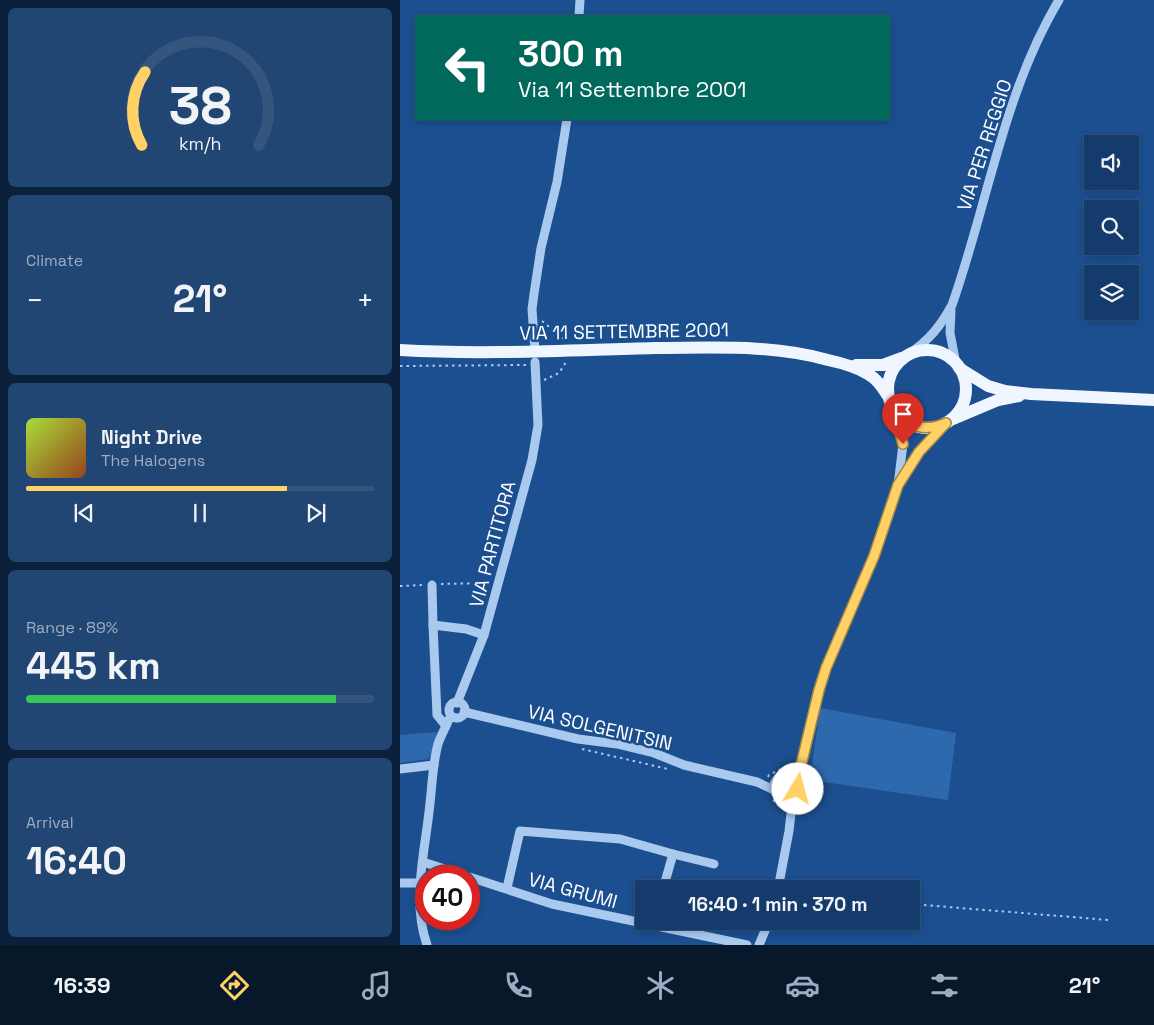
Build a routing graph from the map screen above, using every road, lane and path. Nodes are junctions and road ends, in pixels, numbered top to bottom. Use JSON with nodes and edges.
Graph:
{"nodes":[{"id":1,"x":580,"y":0,"type":"edge"},
{"id":2,"x":1059,"y":0,"type":"edge"},
{"id":3,"x":579,"y":15,"type":"edge"},
{"id":4,"x":567,"y":120,"type":"edge"},
{"id":5,"x":952,"y":305,"type":"junction"},
{"id":6,"x":532,"y":309,"type":"junction"},
{"id":7,"x":565,"y":340,"type":"dead end"},
{"id":8,"x":400,"y":350,"type":"edge"},
{"id":9,"x":907,"y":356,"type":"junction"},
{"id":10,"x":535,"y":359,"type":"junction"},
{"id":11,"x":566,"y":362,"type":"dead end"},
{"id":12,"x":847,"y":365,"type":"junction"},
{"id":13,"x":400,"y":366,"type":"edge"},
{"id":14,"x":958,"y":366,"type":"junction"},
{"id":15,"x":536,"y":390,"type":"junction"},
{"id":16,"x":1031,"y":394,"type":"junction"},
{"id":17,"x":888,"y":396,"type":"junction"},
{"id":18,"x":1154,"y":400,"type":"edge"},
{"id":19,"x":894,"y":411,"type":"junction"},
{"id":20,"x":949,"y":421,"type":"junction"},
{"id":21,"x":898,"y":485,"type":"junction"},
{"id":22,"x":498,"y":582,"type":"junction"},
{"id":23,"x":432,"y":585,"type":"junction"},
{"id":24,"x":400,"y":586,"type":"edge"},
{"id":25,"x":433,"y":625,"type":"junction"},
{"id":26,"x":484,"y":635,"type":"junction"},
{"id":27,"x":456,"y":703,"type":"junction"},
{"id":28,"x":464,"y":712,"type":"junction"},
{"id":29,"x":452,"y":717,"type":"junction"},
{"id":30,"x":446,"y":726,"type":"junction"},
{"id":31,"x":579,"y":748,"type":"dead end"},
{"id":32,"x":434,"y":765,"type":"junction"},
{"id":33,"x":400,"y":769,"type":"edge"},
{"id":34,"x":671,"y":769,"type":"dead end"},
{"id":35,"x":797,"y":769,"type":"junction"},
{"id":36,"x":783,"y":777,"type":"junction"},
{"id":37,"x":797,"y":783,"type":"junction"},
{"id":38,"x":767,"y":784,"type":"junction"},
{"id":39,"x":776,"y":791,"type":"junction"},
{"id":40,"x":793,"y":796,"type":"junction"},
{"id":41,"x":783,"y":798,"type":"junction"},
{"id":42,"x":790,"y":807,"type":"junction"},
{"id":43,"x":673,"y":854,"type":"junction"},
{"id":44,"x":423,"y":862,"type":"junction"},
{"id":45,"x":714,"y":864,"type":"dead end"},
{"id":46,"x":422,"y":865,"type":"edge"},
{"id":47,"x":666,"y":880,"type":"edge"},
{"id":48,"x":780,"y":880,"type":"edge"},
{"id":49,"x":400,"y":883,"type":"edge"},
{"id":50,"x":415,"y":883,"type":"edge"},
{"id":51,"x":507,"y":888,"type":"junction"},
{"id":52,"x":920,"y":905,"type":"edge"},
{"id":53,"x":635,"y":920,"type":"edge"},
{"id":54,"x":1109,"y":920,"type":"dead end"},
{"id":55,"x":422,"y":930,"type":"edge"},
{"id":56,"x":681,"y":930,"type":"edge"},
{"id":57,"x":765,"y":930,"type":"edge"},
{"id":58,"x":427,"y":945,"type":"edge"},
{"id":59,"x":747,"y":945,"type":"edge"},
{"id":60,"x":759,"y":945,"type":"edge"}],
"edges":[{"from":1,"to":3,"type":"street"},
{"from":2,"to":5,"type":"street","name":"VIA PER REGGIO"},
{"from":4,"to":6,"type":"street","name":"VIA PARTITORA"},
{"from":5,"to":9,"type":"street","name":"VIA PER REGGIO"},
{"from":5,"to":14,"type":"street","name":"VIA PER REGGIO"},
{"from":6,"to":7,"type":"path"},
{"from":6,"to":10,"type":"street","name":"VIA PARTITORA"},
{"from":8,"to":10,"type":"main road","name":"VIA 11 SETTEMBRE 2001"},
{"from":9,"to":12,"type":"main road","name":"VIA 11 SETTEMBRE 2001"},
{"from":9,"to":14,"type":"main road","name":"VIA 11 SETTEMBRE 2001"},
{"from":9,"to":17,"type":"main road"},
{"from":10,"to":12,"type":"main road","name":"VIA 11 SETTEMBRE 2001"},
{"from":10,"to":13,"type":"path"},
{"from":10,"to":15,"type":"street","name":"VIA PARTITORA"},
{"from":11,"to":15,"type":"path"},
{"from":12,"to":17,"type":"main road","name":"VIA 11 SETTEMBRE 2001"},
{"from":14,"to":16,"type":"main road","name":"VIA 11 SETTEMBRE 2001"},
{"from":14,"to":20,"type":"main road"},
{"from":15,"to":22,"type":"street","name":"VIA PARTITORA"},
{"from":16,"to":18,"type":"main road","name":"VIA 11 SETTEMBRE 2001"},
{"from":16,"to":20,"type":"main road","name":"VIA 11 SETTEMBRE 2001"},
{"from":17,"to":19,"type":"main road","name":"VIA 11 SETTEMBRE 2001"},
{"from":19,"to":20,"type":"main road","name":"VIA 11 SETTEMBRE 2001"},
{"from":19,"to":21,"type":"street"},
{"from":20,"to":21,"type":"street"},
{"from":21,"to":35,"type":"street"},
{"from":22,"to":23,"type":"path"},
{"from":22,"to":26,"type":"street","name":"VIA PARTITORA"},
{"from":23,"to":24,"type":"path"},
{"from":23,"to":25,"type":"street"},
{"from":25,"to":26,"type":"street"},
{"from":25,"to":30,"type":"street"},
{"from":26,"to":27,"type":"street","name":"VIA PARTITORA"},
{"from":27,"to":28,"type":"street"},
{"from":27,"to":29,"type":"street","name":"VIA PARTITORA"},
{"from":28,"to":29,"type":"street"},
{"from":28,"to":38,"type":"street","name":"VIA SOLGENITSIN"},
{"from":29,"to":30,"type":"street","name":"VIA PARTITORA"},
{"from":30,"to":32,"type":"street","name":"VIA PARTITORA"},
{"from":31,"to":34,"type":"path"},
{"from":32,"to":33,"type":"street"},
{"from":32,"to":44,"type":"street","name":"VIA PARTITORA"},
{"from":35,"to":36,"type":"street"},
{"from":35,"to":37,"type":"street"},
{"from":35,"to":38,"type":"path"},
{"from":35,"to":42,"type":"path"},
{"from":36,"to":37,"type":"street"},
{"from":36,"to":38,"type":"street","name":"VIA SOLGENITSIN"},
{"from":36,"to":39,"type":"street"},
{"from":37,"to":40,"type":"street"},
{"from":38,"to":39,"type":"street"},
{"from":38,"to":42,"type":"path"},
{"from":39,"to":41,"type":"street"},
{"from":40,"to":41,"type":"street"},
{"from":40,"to":42,"type":"street"},
{"from":41,"to":42,"type":"street"},
{"from":42,"to":48,"type":"street"},
{"from":43,"to":45,"type":"street"},
{"from":43,"to":47,"type":"street"},
{"from":43,"to":51,"type":"street"},
{"from":44,"to":46,"type":"street","name":"VIA PARTITORA"},
{"from":44,"to":51,"type":"street","name":"VIA GRUMI"},
{"from":49,"to":50,"type":"street"},
{"from":51,"to":53,"type":"street","name":"VIA GRUMI"},
{"from":52,"to":54,"type":"path"},
{"from":55,"to":58,"type":"street","name":"VIA PARTITORA"},
{"from":56,"to":59,"type":"street","name":"VIA GRUMI"},
{"from":57,"to":60,"type":"street"}]}
